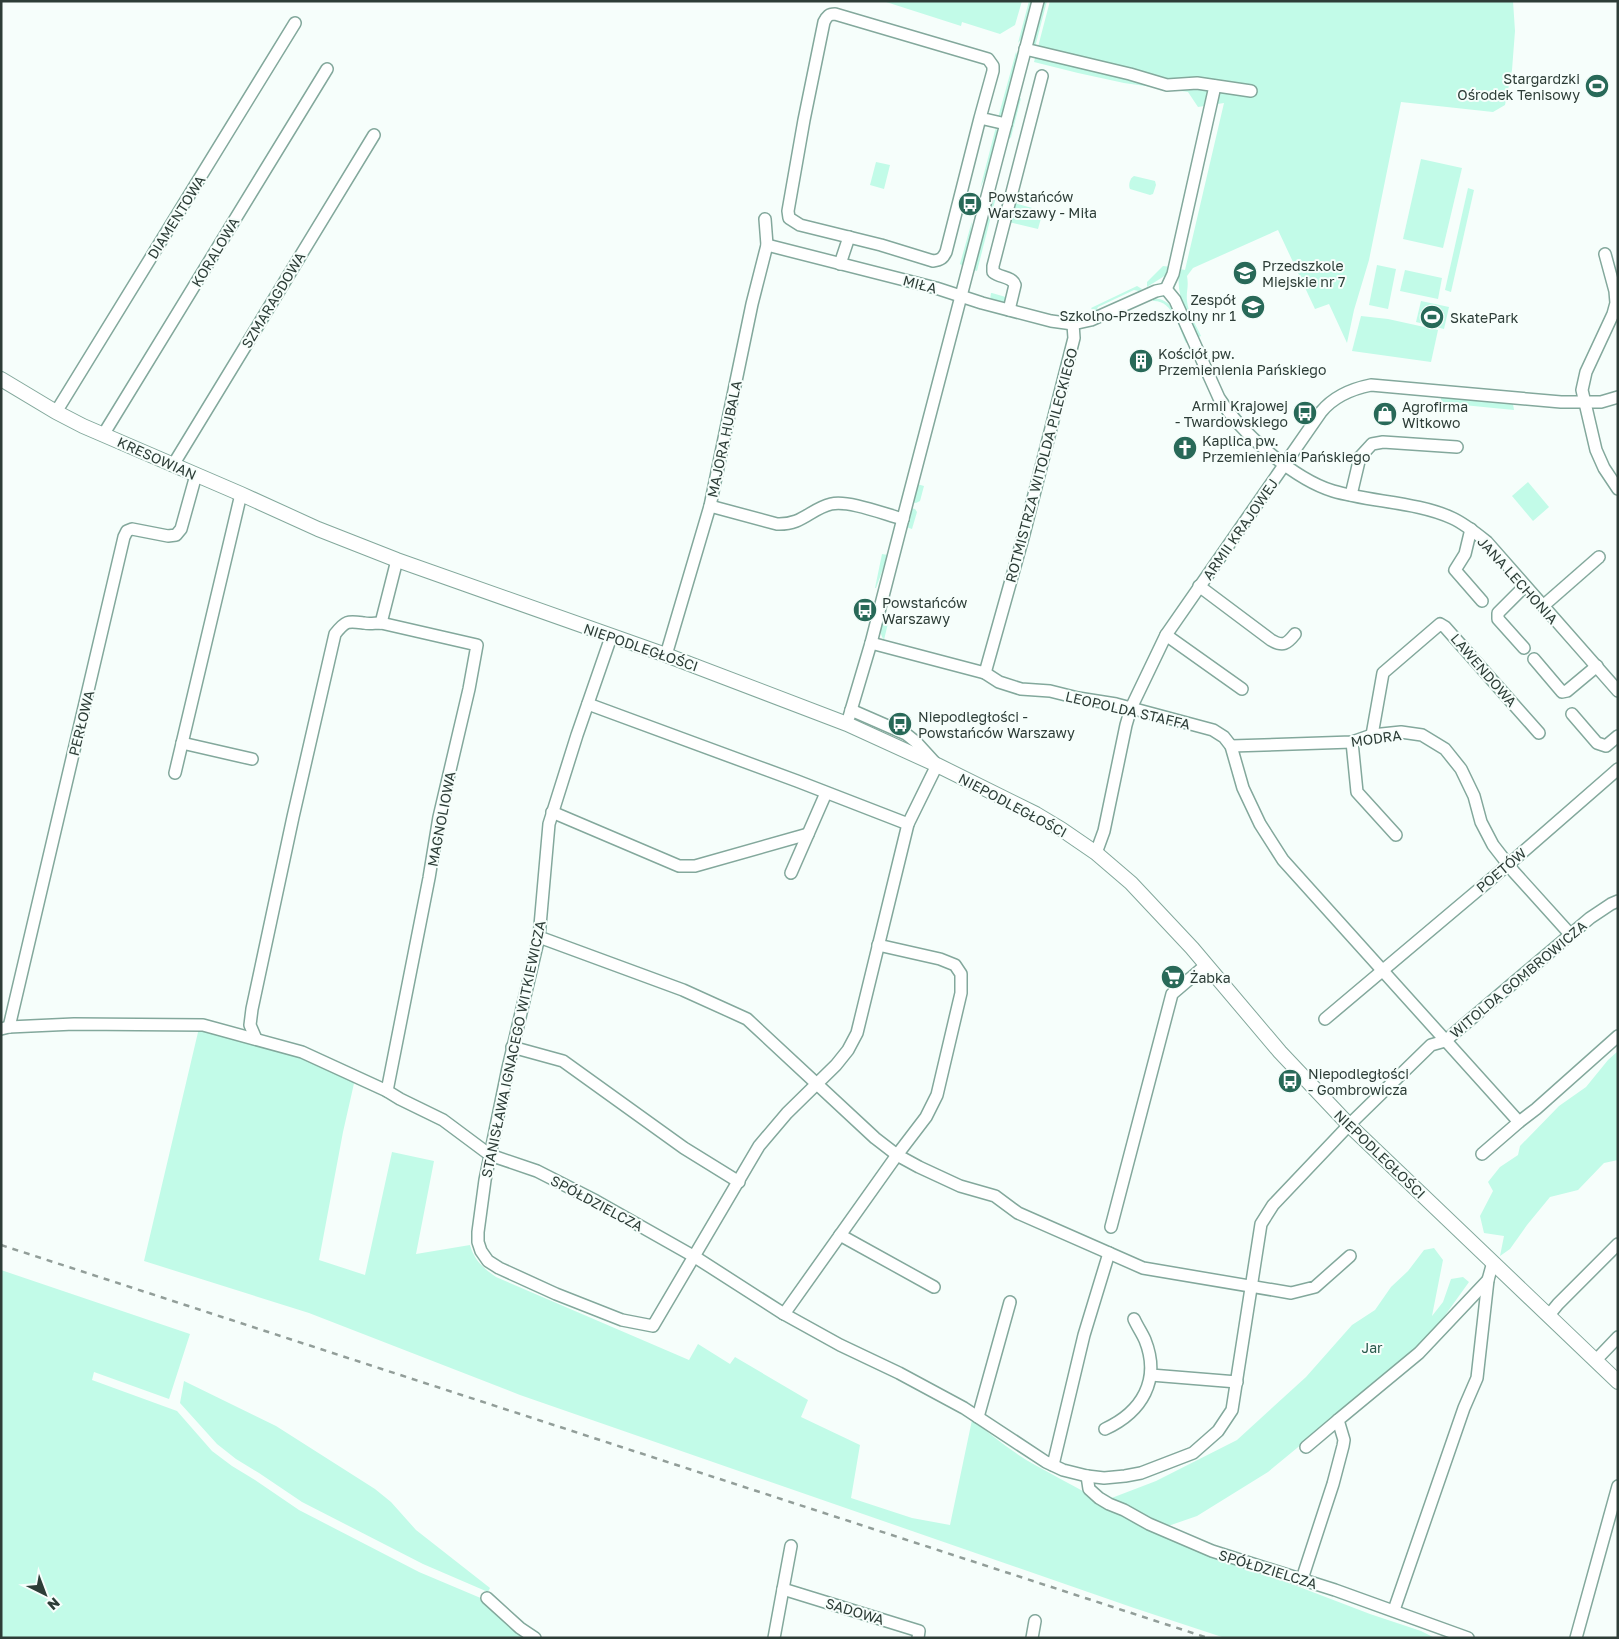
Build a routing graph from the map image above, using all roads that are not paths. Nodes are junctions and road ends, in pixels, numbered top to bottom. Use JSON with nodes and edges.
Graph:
{"nodes":[{"id":1,"x":1038,"y":1,"type":"edge"},
{"id":2,"x":296,"y":23,"type":"dead end"},
{"id":3,"x":1025,"y":49,"type":"junction"},
{"id":4,"x":327,"y":69,"type":"dead end"},
{"id":5,"x":1042,"y":76,"type":"dead end"},
{"id":6,"x":1215,"y":86,"type":"junction"},
{"id":7,"x":1014,"y":91,"type":"junction"},
{"id":8,"x":1251,"y":91,"type":"dead end"},
{"id":9,"x":1036,"y":97,"type":"junction"},
{"id":10,"x":980,"y":118,"type":"junction"},
{"id":11,"x":1006,"y":124,"type":"junction"},
{"id":12,"x":374,"y":135,"type":"dead end"},
{"id":13,"x":765,"y":219,"type":"dead end"},
{"id":14,"x":848,"y":237,"type":"junction"},
{"id":15,"x":767,"y":246,"type":"junction"},
{"id":16,"x":1604,"y":254,"type":"dead end"},
{"id":17,"x":840,"y":264,"type":"junction"},
{"id":18,"x":1166,"y":289,"type":"junction"},
{"id":19,"x":961,"y":296,"type":"junction"},
{"id":20,"x":1008,"y":310,"type":"junction"},
{"id":21,"x":1073,"y":324,"type":"junction"},
{"id":22,"x":1,"y":379,"type":"edge"},
{"id":23,"x":1618,"y":397,"type":"edge"},
{"id":24,"x":1584,"y":402,"type":"junction"},
{"id":25,"x":56,"y":412,"type":"junction"},
{"id":26,"x":103,"y":435,"type":"junction"},
{"id":27,"x":1456,"y":447,"type":"dead end"},
{"id":28,"x":1285,"y":464,"type":"junction"},
{"id":29,"x":173,"y":465,"type":"junction"},
{"id":30,"x":196,"y":476,"type":"junction"},
{"id":31,"x":1618,"y":489,"type":"edge"},
{"id":32,"x":241,"y":494,"type":"junction"},
{"id":33,"x":1351,"y":495,"type":"junction"},
{"id":34,"x":710,"y":506,"type":"junction"},
{"id":35,"x":902,"y":519,"type":"junction"},
{"id":36,"x":318,"y":529,"type":"joint"},
{"id":37,"x":1471,"y":529,"type":"junction"},
{"id":38,"x":1599,"y":558,"type":"dead end"},
{"id":39,"x":397,"y":560,"type":"junction"},
{"id":40,"x":1199,"y":586,"type":"junction"},
{"id":41,"x":1525,"y":586,"type":"junction"},
{"id":42,"x":1482,"y":601,"type":"dead end"},
{"id":43,"x":1543,"y":606,"type":"junction"},
{"id":44,"x":381,"y":623,"type":"junction"},
{"id":45,"x":1295,"y":634,"type":"dead end"},
{"id":46,"x":1166,"y":635,"type":"junction"},
{"id":47,"x":612,"y":637,"type":"junction"},
{"id":48,"x":872,"y":643,"type":"junction"},
{"id":49,"x":1524,"y":648,"type":"dead end"},
{"id":50,"x":666,"y":655,"type":"junction"},
{"id":51,"x":1534,"y":659,"type":"dead end"},
{"id":52,"x":1597,"y":666,"type":"junction"},
{"id":53,"x":984,"y":673,"type":"junction"},
{"id":54,"x":1242,"y":688,"type":"dead end"},
{"id":55,"x":1618,"y":691,"type":"edge"},
{"id":56,"x":588,"y":704,"type":"junction"},
{"id":57,"x":1131,"y":708,"type":"junction"},
{"id":58,"x":1572,"y":714,"type":"dead end"},
{"id":59,"x":849,"y":717,"type":"junction"},
{"id":60,"x":1539,"y":733,"type":"dead end"},
{"id":61,"x":1372,"y":735,"type":"junction"},
{"id":62,"x":1618,"y":736,"type":"edge"},
{"id":63,"x":1352,"y":742,"type":"junction"},
{"id":64,"x":182,"y":743,"type":"junction"},
{"id":65,"x":1231,"y":746,"type":"junction"},
{"id":66,"x":252,"y":759,"type":"dead end"},
{"id":67,"x":937,"y":764,"type":"junction"},
{"id":68,"x":1618,"y":769,"type":"edge"},
{"id":69,"x":175,"y":773,"type":"dead end"},
{"id":70,"x":826,"y":793,"type":"junction"},
{"id":71,"x":552,"y":812,"type":"junction"},
{"id":72,"x":908,"y":824,"type":"junction"},
{"id":73,"x":808,"y":834,"type":"junction"},
{"id":74,"x":1396,"y":835,"type":"dead end"},
{"id":75,"x":1096,"y":853,"type":"junction"},
{"id":76,"x":1509,"y":864,"type":"junction"},
{"id":77,"x":791,"y":873,"type":"dead end"},
{"id":78,"x":1618,"y":902,"type":"edge"},
{"id":79,"x":1570,"y":934,"type":"junction"},
{"id":80,"x":539,"y":937,"type":"junction"},
{"id":81,"x":878,"y":945,"type":"junction"},
{"id":82,"x":1206,"y":965,"type":"junction"},
{"id":83,"x":1382,"y":970,"type":"junction"},
{"id":84,"x":1325,"y":1019,"type":"dead end"},
{"id":85,"x":5,"y":1028,"type":"edge"},
{"id":86,"x":1618,"y":1036,"type":"edge"},
{"id":87,"x":256,"y":1039,"type":"junction"},
{"id":88,"x":1445,"y":1041,"type":"junction"},
{"id":89,"x":512,"y":1047,"type":"junction"},
{"id":90,"x":817,"y":1084,"type":"junction"},
{"id":91,"x":387,"y":1091,"type":"junction"},
{"id":92,"x":1519,"y":1122,"type":"junction"},
{"id":93,"x":1349,"y":1125,"type":"junction"},
{"id":94,"x":897,"y":1154,"type":"junction"},
{"id":95,"x":1482,"y":1154,"type":"dead end"},
{"id":96,"x":490,"y":1155,"type":"junction"},
{"id":97,"x":739,"y":1182,"type":"junction"},
{"id":98,"x":1111,"y":1227,"type":"dead end"},
{"id":99,"x":840,"y":1235,"type":"junction"},
{"id":100,"x":1618,"y":1244,"type":"edge"},
{"id":101,"x":1109,"y":1253,"type":"junction"},
{"id":102,"x":1350,"y":1256,"type":"dead end"},
{"id":103,"x":695,"y":1257,"type":"junction"},
{"id":104,"x":1493,"y":1262,"type":"junction"},
{"id":105,"x":1488,"y":1280,"type":"junction"},
{"id":106,"x":1251,"y":1285,"type":"junction"},
{"id":107,"x":934,"y":1287,"type":"dead end"},
{"id":108,"x":1010,"y":1302,"type":"dead end"},
{"id":109,"x":784,"y":1314,"type":"junction"},
{"id":110,"x":1549,"y":1314,"type":"junction"},
{"id":111,"x":1134,"y":1319,"type":"dead end"},
{"id":112,"x":1618,"y":1337,"type":"edge"},
{"id":113,"x":1596,"y":1360,"type":"junction"},
{"id":114,"x":1151,"y":1375,"type":"junction"},
{"id":115,"x":1237,"y":1382,"type":"junction"},
{"id":116,"x":1618,"y":1382,"type":"edge"},
{"id":117,"x":978,"y":1417,"type":"junction"},
{"id":118,"x":1338,"y":1420,"type":"junction"},
{"id":119,"x":1105,"y":1429,"type":"dead end"},
{"id":120,"x":1306,"y":1447,"type":"dead end"},
{"id":121,"x":1053,"y":1465,"type":"junction"},
{"id":122,"x":1087,"y":1476,"type":"junction"},
{"id":123,"x":1618,"y":1486,"type":"edge"},
{"id":124,"x":791,"y":1546,"type":"dead end"},
{"id":125,"x":1302,"y":1579,"type":"junction"},
{"id":126,"x":783,"y":1589,"type":"junction"},
{"id":127,"x":487,"y":1598,"type":"dead end"},
{"id":128,"x":1394,"y":1610,"type":"junction"},
{"id":129,"x":1035,"y":1621,"type":"dead end"},
{"id":130,"x":535,"y":1638,"type":"edge"},
{"id":131,"x":774,"y":1638,"type":"edge"},
{"id":132,"x":918,"y":1638,"type":"edge"},
{"id":133,"x":1032,"y":1638,"type":"edge"},
{"id":134,"x":1468,"y":1638,"type":"edge"},
{"id":135,"x":1576,"y":1638,"type":"edge"}],
"edges":[{"from":1,"to":3,"type":"street"},
{"from":2,"to":25,"type":"street","name":"DIAMENTOWA"},
{"from":3,"to":6,"type":"street"},
{"from":3,"to":7,"type":"street"},
{"from":4,"to":26,"type":"street","name":"KORALOWA"},
{"from":5,"to":9,"type":"street"},
{"from":6,"to":8,"type":"street"},
{"from":6,"to":18,"type":"street"},
{"from":7,"to":9,"type":"street"},
{"from":7,"to":11,"type":"street"},
{"from":9,"to":20,"type":"street"},
{"from":10,"to":11,"type":"street"},
{"from":10,"to":14,"type":"street"},
{"from":10,"to":14,"type":"street"},
{"from":11,"to":19,"type":"street"},
{"from":12,"to":29,"type":"street","name":"SZMARAGDOWA"},
{"from":13,"to":15,"type":"street","name":"MAJORA HUBALA"},
{"from":14,"to":17,"type":"street"},
{"from":15,"to":17,"type":"street","name":"MIŁA"},
{"from":15,"to":34,"type":"street","name":"MAJORA HUBALA"},
{"from":16,"to":24,"type":"street"},
{"from":17,"to":19,"type":"street","name":"MIŁA"},
{"from":18,"to":21,"type":"street"},
{"from":18,"to":28,"type":"street","name":"JANA LECHONIA"},
{"from":19,"to":20,"type":"street","name":"MIŁA"},
{"from":19,"to":35,"type":"street"},
{"from":20,"to":21,"type":"street","name":"MIŁA"},
{"from":21,"to":53,"type":"street","name":"ROTMISTRZA WITOLDA PILECKIEGO"},
{"from":22,"to":25,"type":"street","name":"KRESOWIAN"},
{"from":23,"to":24,"type":"street","name":"ARMII KRAJOWEJ"},
{"from":24,"to":28,"type":"street","name":"ARMII KRAJOWEJ"},
{"from":24,"to":31,"type":"street"},
{"from":25,"to":26,"type":"street","name":"KRESOWIAN"},
{"from":26,"to":29,"type":"street","name":"KRESOWIAN"},
{"from":27,"to":33,"type":"street"},
{"from":28,"to":33,"type":"street","name":"JANA LECHONIA"},
{"from":28,"to":40,"type":"street","name":"ARMII KRAJOWEJ"},
{"from":29,"to":30,"type":"street","name":"KRESOWIAN"},
{"from":30,"to":32,"type":"street","name":"KRESOWIAN"},
{"from":30,"to":85,"type":"street","name":"PERŁOWA"},
{"from":32,"to":36,"type":"street","name":"KRESOWIAN"},
{"from":32,"to":64,"type":"street"},
{"from":33,"to":37,"type":"street","name":"JANA LECHONIA"},
{"from":34,"to":35,"type":"street"},
{"from":34,"to":50,"type":"street","name":"MAJORA HUBALA"},
{"from":35,"to":48,"type":"street"},
{"from":36,"to":39,"type":"street","name":"NIEPODLEGŁOŚCI"},
{"from":37,"to":41,"type":"street","name":"JANA LECHONIA"},
{"from":37,"to":42,"type":"street"},
{"from":38,"to":43,"type":"street"},
{"from":39,"to":44,"type":"street"},
{"from":39,"to":47,"type":"street","name":"NIEPODLEGŁOŚCI"},
{"from":40,"to":45,"type":"street"},
{"from":40,"to":46,"type":"street","name":"ARMII KRAJOWEJ"},
{"from":41,"to":43,"type":"street","name":"JANA LECHONIA"},
{"from":41,"to":49,"type":"street"},
{"from":43,"to":52,"type":"street","name":"JANA LECHONIA"},
{"from":44,"to":87,"type":"street","name":"MAGNOLIOWA"},
{"from":44,"to":91,"type":"street","name":"MAGNOLIOWA"},
{"from":46,"to":54,"type":"street"},
{"from":46,"to":57,"type":"street","name":"ARMII KRAJOWEJ"},
{"from":47,"to":50,"type":"street","name":"NIEPODLEGŁOŚCI"},
{"from":47,"to":56,"type":"street","name":"STANISŁAWA IGNACEGO WITKIEWICZA"},
{"from":48,"to":53,"type":"street","name":"LEOPOLDA STAFFA"},
{"from":48,"to":59,"type":"street"},
{"from":50,"to":59,"type":"street","name":"NIEPODLEGŁOŚCI"},
{"from":51,"to":52,"type":"street"},
{"from":52,"to":55,"type":"street","name":"JANA LECHONIA"},
{"from":53,"to":57,"type":"street","name":"LEOPOLDA STAFFA"},
{"from":56,"to":70,"type":"street"},
{"from":56,"to":71,"type":"street","name":"STANISŁAWA IGNACEGO WITKIEWICZA"},
{"from":57,"to":65,"type":"street","name":"LEOPOLDA STAFFA"},
{"from":57,"to":75,"type":"street","name":"ARMII KRAJOWEJ"},
{"from":58,"to":62,"type":"street"},
{"from":59,"to":67,"type":"street","name":"NIEPODLEGŁOŚCI"},
{"from":60,"to":61,"type":"street","name":"LAWENDOWA"},
{"from":61,"to":63,"type":"street","name":"MODRA"},
{"from":61,"to":76,"type":"street","name":"MODRA"},
{"from":63,"to":65,"type":"street","name":"MODRA"},
{"from":63,"to":74,"type":"street"},
{"from":64,"to":66,"type":"street"},
{"from":64,"to":69,"type":"street"},
{"from":65,"to":83,"type":"street"},
{"from":67,"to":72,"type":"street"},
{"from":67,"to":75,"type":"street","name":"NIEPODLEGŁOŚCI"},
{"from":68,"to":76,"type":"street","name":"POETÓW"},
{"from":70,"to":72,"type":"street"},
{"from":70,"to":73,"type":"street"},
{"from":71,"to":73,"type":"street"},
{"from":71,"to":80,"type":"street","name":"STANISŁAWA IGNACEGO WITKIEWICZA"},
{"from":72,"to":81,"type":"street"},
{"from":73,"to":77,"type":"street"},
{"from":75,"to":82,"type":"street","name":"NIEPODLEGŁOŚCI"},
{"from":76,"to":79,"type":"street","name":"MODRA"},
{"from":76,"to":83,"type":"street","name":"POETÓW"},
{"from":78,"to":79,"type":"street","name":"WITOLDA GOMBROWICZA"},
{"from":79,"to":88,"type":"street","name":"WITOLDA GOMBROWICZA"},
{"from":80,"to":89,"type":"street","name":"STANISŁAWA IGNACEGO WITKIEWICZA"},
{"from":80,"to":90,"type":"street"},
{"from":81,"to":90,"type":"street"},
{"from":81,"to":94,"type":"street"},
{"from":82,"to":93,"type":"street","name":"NIEPODLEGŁOŚCI"},
{"from":82,"to":98,"type":"street"},
{"from":83,"to":84,"type":"street"},
{"from":83,"to":88,"type":"street"},
{"from":85,"to":87,"type":"street","name":"SPÓŁDZIELCZA"},
{"from":86,"to":92,"type":"street"},
{"from":87,"to":91,"type":"street","name":"SPÓŁDZIELCZA"},
{"from":88,"to":92,"type":"street"},
{"from":88,"to":93,"type":"street","name":"WITOLDA GOMBROWICZA"},
{"from":89,"to":96,"type":"street","name":"STANISŁAWA IGNACEGO WITKIEWICZA"},
{"from":89,"to":97,"type":"street"},
{"from":90,"to":94,"type":"street"},
{"from":90,"to":97,"type":"street"},
{"from":91,"to":96,"type":"street","name":"SPÓŁDZIELCZA"},
{"from":92,"to":95,"type":"street"},
{"from":93,"to":104,"type":"street","name":"NIEPODLEGŁOŚCI"},
{"from":93,"to":106,"type":"street","name":"WITOLDA GOMBROWICZA"},
{"from":94,"to":99,"type":"street"},
{"from":94,"to":101,"type":"street"},
{"from":96,"to":103,"type":"street","name":"SPÓŁDZIELCZA"},
{"from":96,"to":103,"type":"street","name":"STANISŁAWA IGNACEGO WITKIEWICZA"},
{"from":97,"to":103,"type":"street"},
{"from":99,"to":107,"type":"street"},
{"from":99,"to":109,"type":"street"},
{"from":100,"to":110,"type":"street"},
{"from":101,"to":106,"type":"street"},
{"from":101,"to":121,"type":"street"},
{"from":102,"to":106,"type":"street"},
{"from":103,"to":109,"type":"street","name":"SPÓŁDZIELCZA"},
{"from":104,"to":105,"type":"street"},
{"from":104,"to":110,"type":"street","name":"NIEPODLEGŁOŚCI"},
{"from":105,"to":118,"type":"street"},
{"from":105,"to":128,"type":"street"},
{"from":106,"to":115,"type":"street","name":"WITOLDA GOMBROWICZA"},
{"from":108,"to":117,"type":"street"},
{"from":109,"to":117,"type":"street","name":"SPÓŁDZIELCZA"},
{"from":110,"to":113,"type":"street","name":"NIEPODLEGŁOŚCI"},
{"from":111,"to":114,"type":"street"},
{"from":112,"to":113,"type":"street"},
{"from":113,"to":116,"type":"street","name":"NIEPODLEGŁOŚCI"},
{"from":114,"to":115,"type":"street"},
{"from":114,"to":119,"type":"street"},
{"from":115,"to":122,"type":"street","name":"WITOLDA GOMBROWICZA"},
{"from":117,"to":121,"type":"street","name":"SPÓŁDZIELCZA"},
{"from":118,"to":120,"type":"street"},
{"from":118,"to":125,"type":"street"},
{"from":121,"to":122,"type":"street","name":"WITOLDA GOMBROWICZA"},
{"from":122,"to":125,"type":"street","name":"SPÓŁDZIELCZA"},
{"from":123,"to":135,"type":"street"},
{"from":124,"to":126,"type":"street"},
{"from":125,"to":128,"type":"street","name":"SPÓŁDZIELCZA"},
{"from":126,"to":131,"type":"street"},
{"from":126,"to":132,"type":"street","name":"SADOWA"},
{"from":127,"to":130,"type":"street"},
{"from":128,"to":134,"type":"street","name":"SPÓŁDZIELCZA"},
{"from":129,"to":133,"type":"street"}]}
